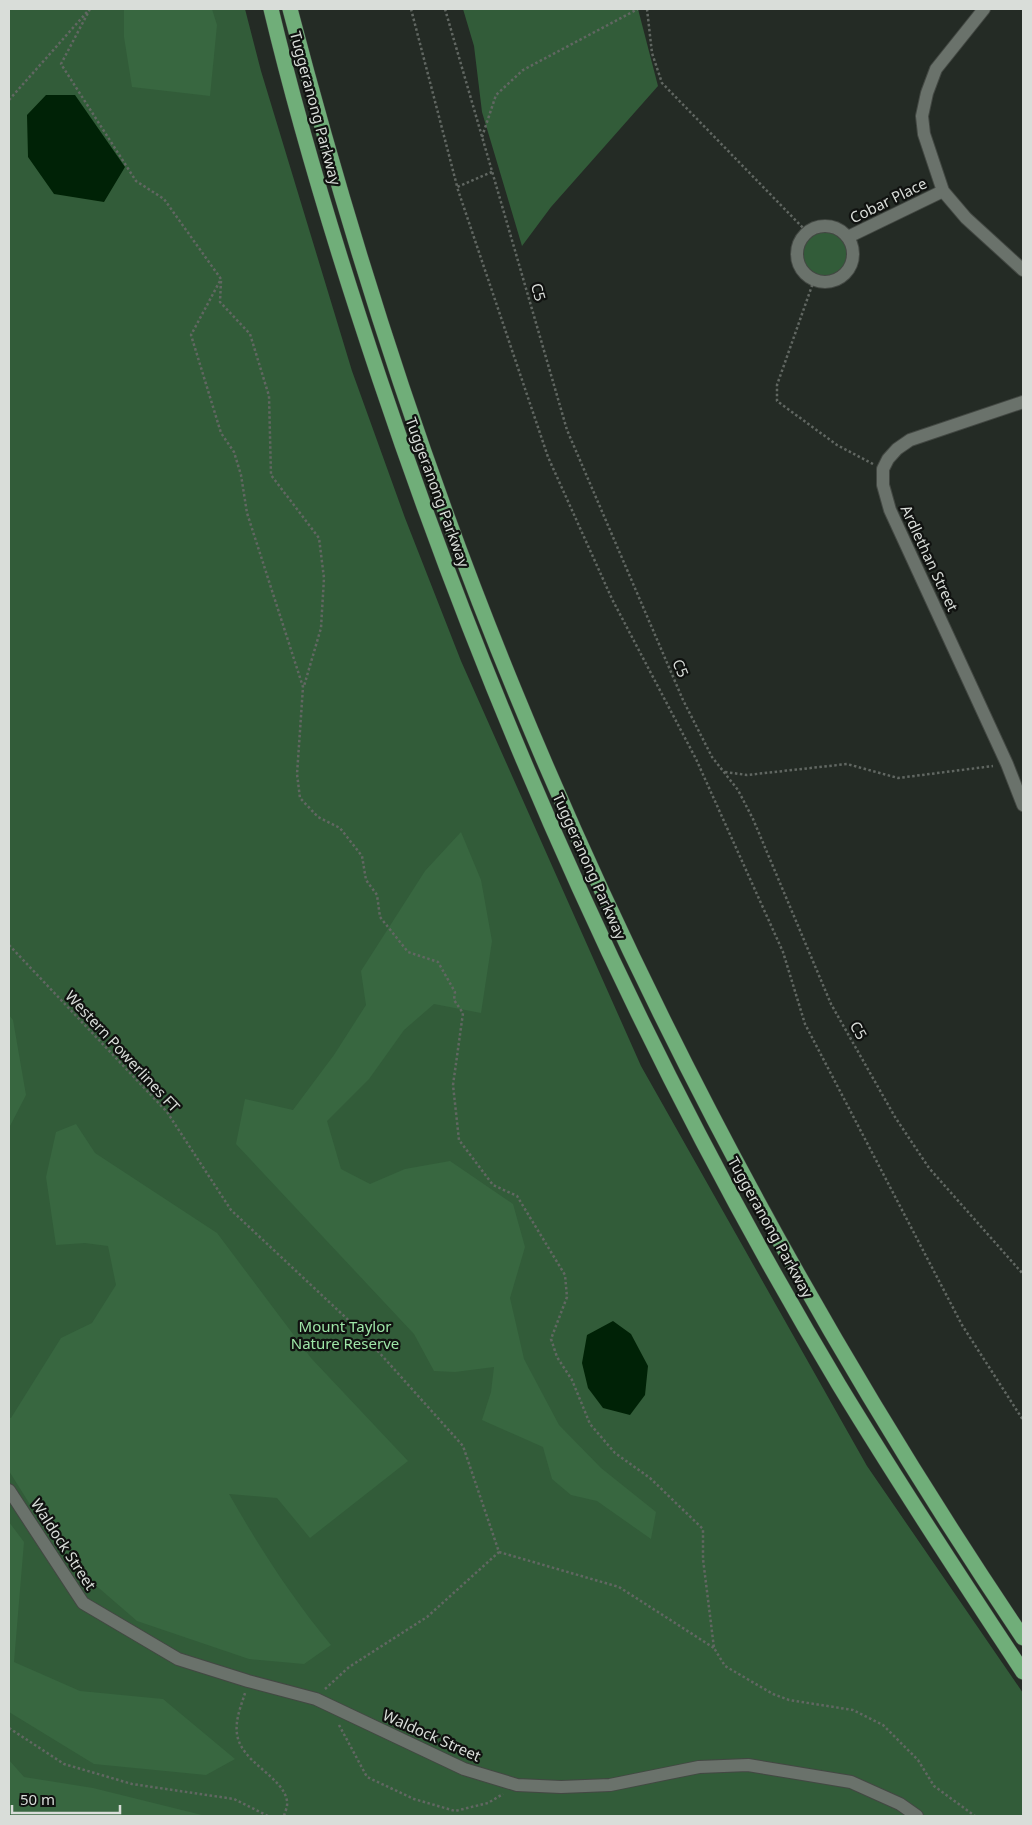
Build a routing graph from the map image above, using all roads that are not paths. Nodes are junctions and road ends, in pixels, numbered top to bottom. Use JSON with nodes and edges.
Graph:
{"nodes":[{"id":1,"x":271,"y":9,"type":"edge"},
{"id":2,"x":290,"y":9,"type":"edge"},
{"id":3,"x":984,"y":9,"type":"edge"},
{"id":4,"x":943,"y":191,"type":"junction"},
{"id":5,"x":848,"y":237,"type":"junction"},
{"id":6,"x":1023,"y":270,"type":"edge"},
{"id":7,"x":1023,"y":402,"type":"edge"},
{"id":8,"x":1023,"y":805,"type":"edge"},
{"id":9,"x":9,"y":1490,"type":"edge"},
{"id":10,"x":1023,"y":1638,"type":"edge"},
{"id":11,"x":1023,"y":1672,"type":"edge"},
{"id":12,"x":917,"y":1816,"type":"edge"}],
"edges":[{"from":1,"to":11,"type":"highway","name":"Tuggeranong Parkway"},
{"from":2,"to":10,"type":"highway","name":"Tuggeranong Parkway"},
{"from":3,"to":4,"type":"street"},
{"from":4,"to":5,"type":"street","name":"Cobar Place"},
{"from":4,"to":6,"type":"street"},
{"from":5,"to":5,"type":"street","name":"Cobar Place"},
{"from":7,"to":8,"type":"street","name":"Ardlethan Street"},
{"from":9,"to":12,"type":"street","name":"Waldock Street"}]}
